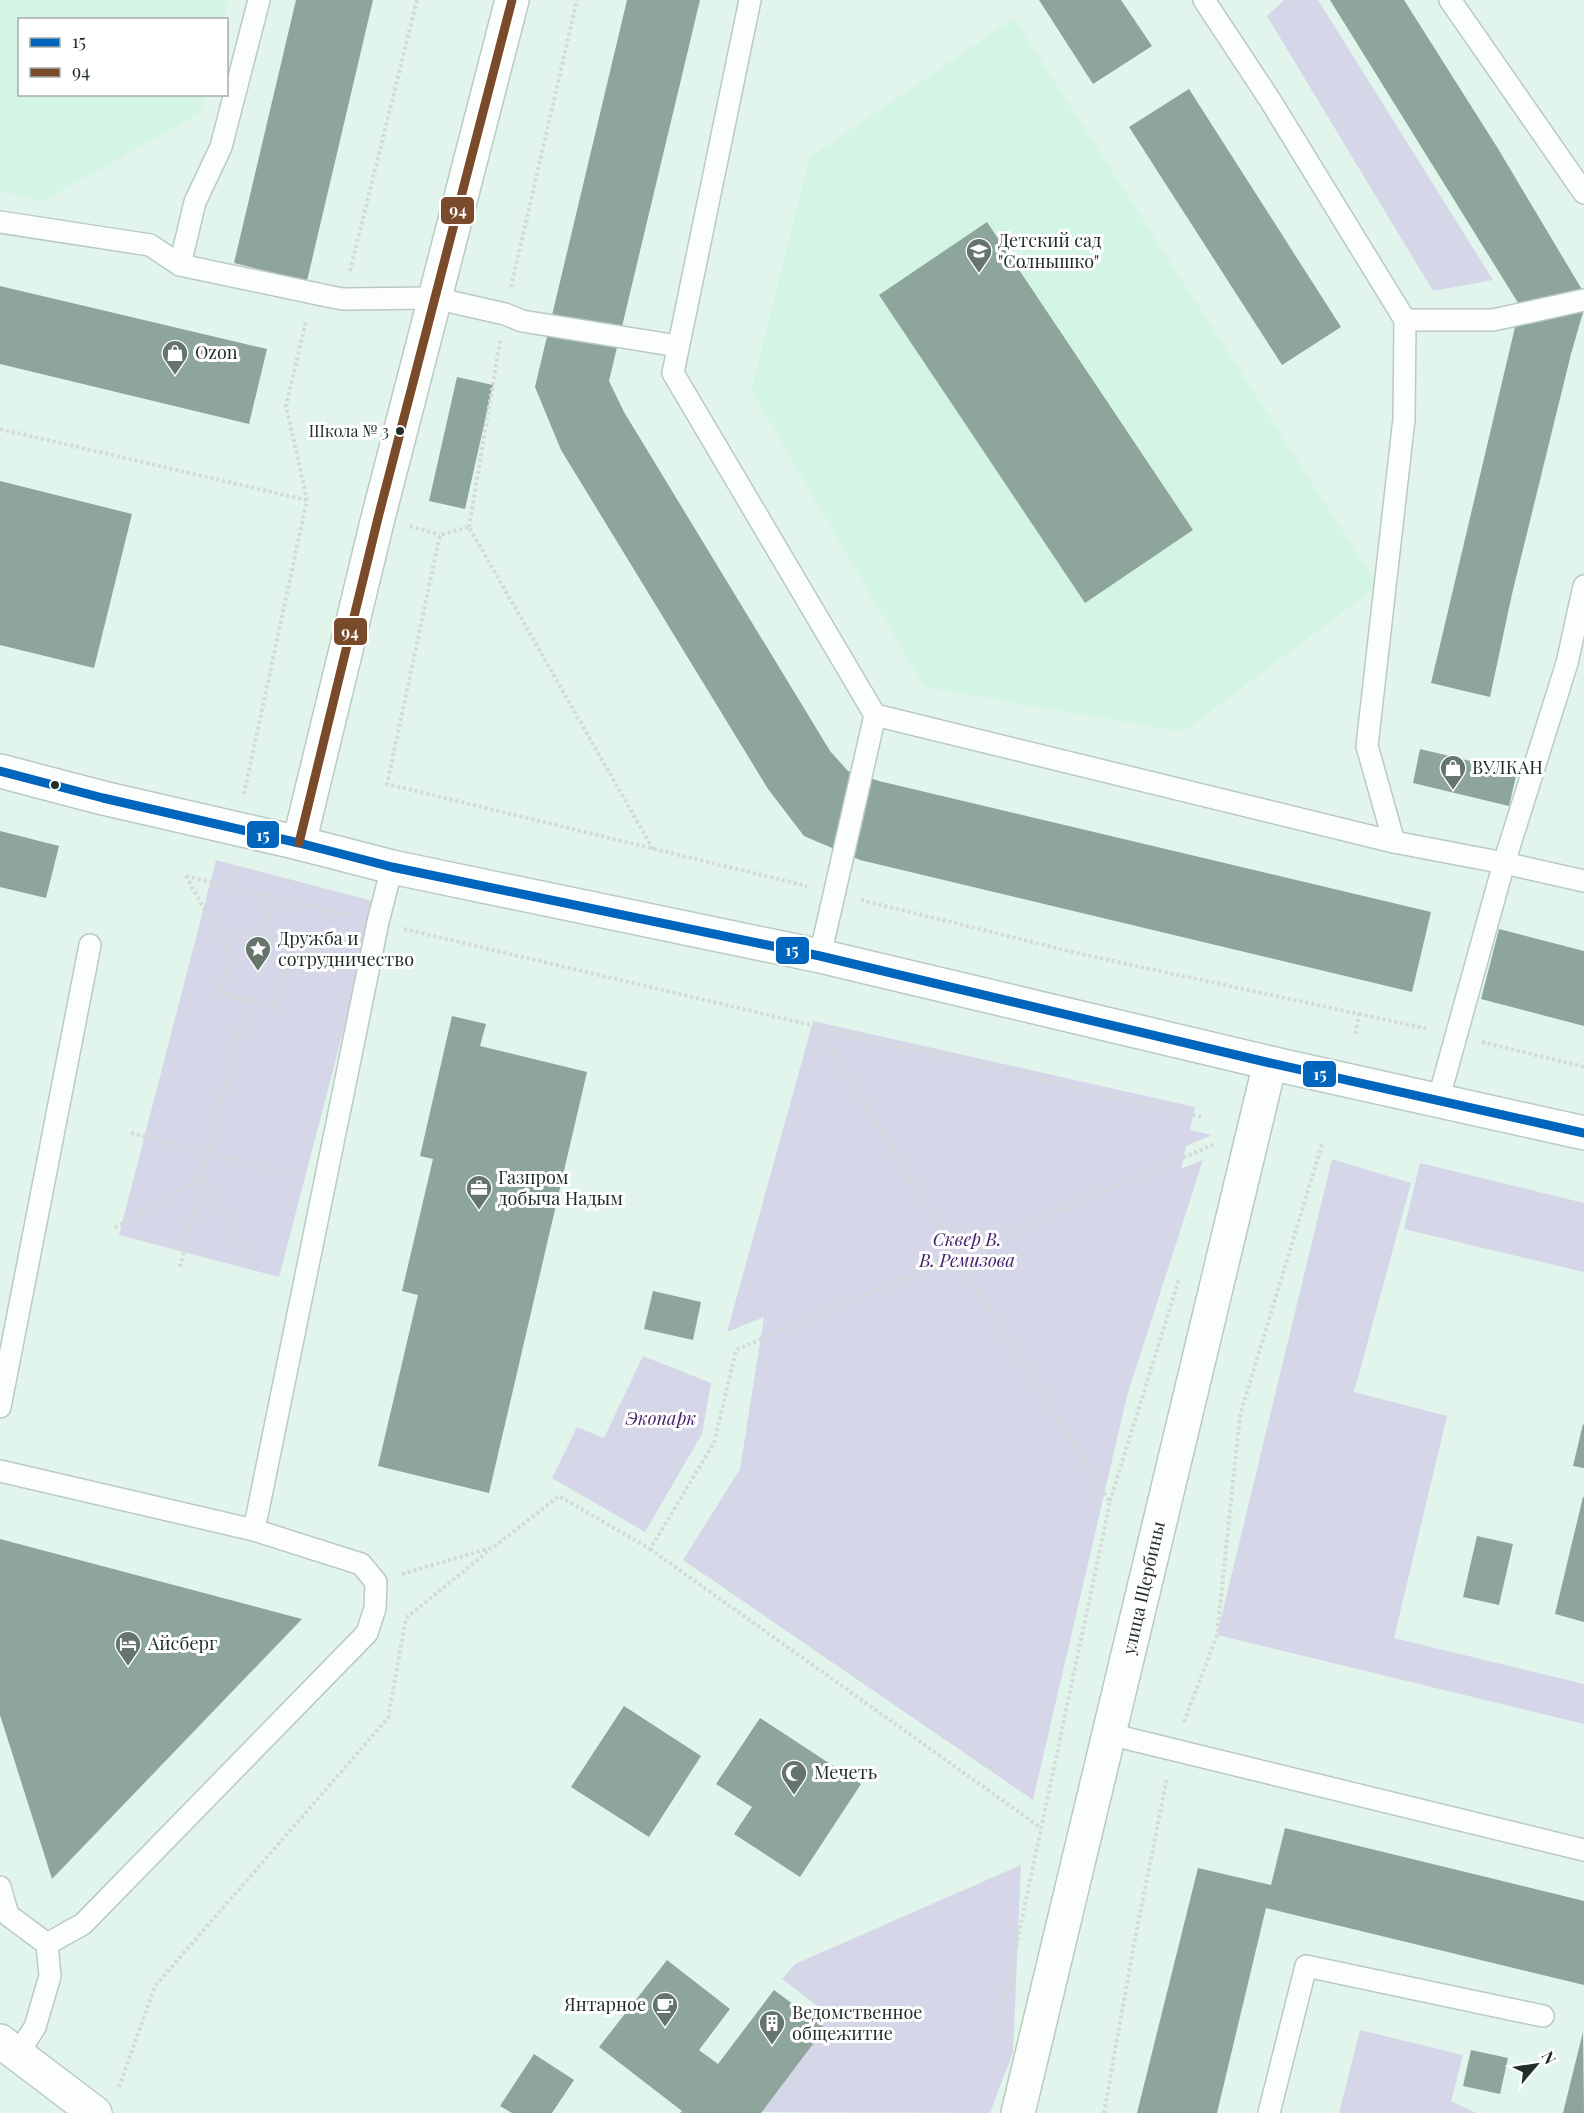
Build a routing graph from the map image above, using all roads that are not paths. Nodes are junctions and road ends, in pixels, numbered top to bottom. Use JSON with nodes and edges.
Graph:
{"nodes":[{"id":1,"x":259,"y":0,"type":"edge"},
{"id":2,"x":512,"y":0,"type":"edge"},
{"id":3,"x":750,"y":0,"type":"edge"},
{"id":4,"x":1203,"y":0,"type":"edge"},
{"id":5,"x":1450,"y":0,"type":"edge"},
{"id":6,"x":1584,"y":193,"type":"edge"},
{"id":7,"x":0,"y":222,"type":"edge"},
{"id":8,"x":180,"y":265,"type":"junction"},
{"id":9,"x":434,"y":298,"type":"junction"},
{"id":10,"x":1584,"y":300,"type":"edge"},
{"id":11,"x":1405,"y":320,"type":"junction"},
{"id":12,"x":678,"y":346,"type":"junction"},
{"id":13,"x":1584,"y":586,"type":"edge"},
{"id":14,"x":875,"y":715,"type":"junction"},
{"id":15,"x":0,"y":771,"type":"edge"},
{"id":16,"x":1394,"y":842,"type":"junction"},
{"id":17,"x":299,"y":843,"type":"junction"},
{"id":18,"x":1504,"y":863,"type":"junction"},
{"id":19,"x":392,"y":867,"type":"junction"},
{"id":20,"x":1584,"y":881,"type":"edge"},
{"id":21,"x":90,"y":945,"type":"dead end"},
{"id":22,"x":820,"y":956,"type":"junction"},
{"id":23,"x":1270,"y":1063,"type":"junction"},
{"id":24,"x":1438,"y":1101,"type":"junction"},
{"id":25,"x":1584,"y":1133,"type":"edge"},
{"id":26,"x":0,"y":1407,"type":"edge"},
{"id":27,"x":0,"y":1471,"type":"edge"},
{"id":28,"x":254,"y":1530,"type":"junction"},
{"id":29,"x":1109,"y":1734,"type":"junction"},
{"id":30,"x":1584,"y":1850,"type":"edge"},
{"id":31,"x":0,"y":1887,"type":"edge"},
{"id":32,"x":47,"y":1944,"type":"junction"},
{"id":33,"x":1542,"y":2016,"type":"dead end"},
{"id":34,"x":9,"y":2048,"type":"edge"},
{"id":35,"x":106,"y":2102,"type":"edge"},
{"id":36,"x":1018,"y":2113,"type":"edge"},
{"id":37,"x":1269,"y":2113,"type":"edge"}],
"edges":[{"from":1,"to":8,"type":"lane"},
{"from":2,"to":9,"type":"street"},
{"from":3,"to":12,"type":"lane"},
{"from":4,"to":11,"type":"lane"},
{"from":5,"to":6,"type":"lane"},
{"from":7,"to":8,"type":"lane"},
{"from":8,"to":9,"type":"lane"},
{"from":9,"to":12,"type":"lane"},
{"from":9,"to":17,"type":"street"},
{"from":10,"to":11,"type":"lane"},
{"from":11,"to":16,"type":"lane"},
{"from":12,"to":14,"type":"lane"},
{"from":13,"to":18,"type":"lane"},
{"from":14,"to":16,"type":"lane"},
{"from":14,"to":22,"type":"lane"},
{"from":15,"to":17,"type":"street"},
{"from":16,"to":18,"type":"lane"},
{"from":17,"to":19,"type":"street"},
{"from":18,"to":20,"type":"lane"},
{"from":18,"to":24,"type":"lane"},
{"from":19,"to":22,"type":"street"},
{"from":19,"to":28,"type":"lane"},
{"from":21,"to":26,"type":"lane"},
{"from":22,"to":23,"type":"street"},
{"from":23,"to":24,"type":"street"},
{"from":23,"to":29,"type":"street","name":"улица Щербины"},
{"from":24,"to":25,"type":"street"},
{"from":27,"to":28,"type":"lane"},
{"from":28,"to":32,"type":"lane"},
{"from":29,"to":30,"type":"lane"},
{"from":29,"to":36,"type":"street","name":"улица Щербины"},
{"from":31,"to":32,"type":"lane"},
{"from":32,"to":34,"type":"lane"},
{"from":33,"to":37,"type":"lane"},
{"from":34,"to":35,"type":"street"}]}
